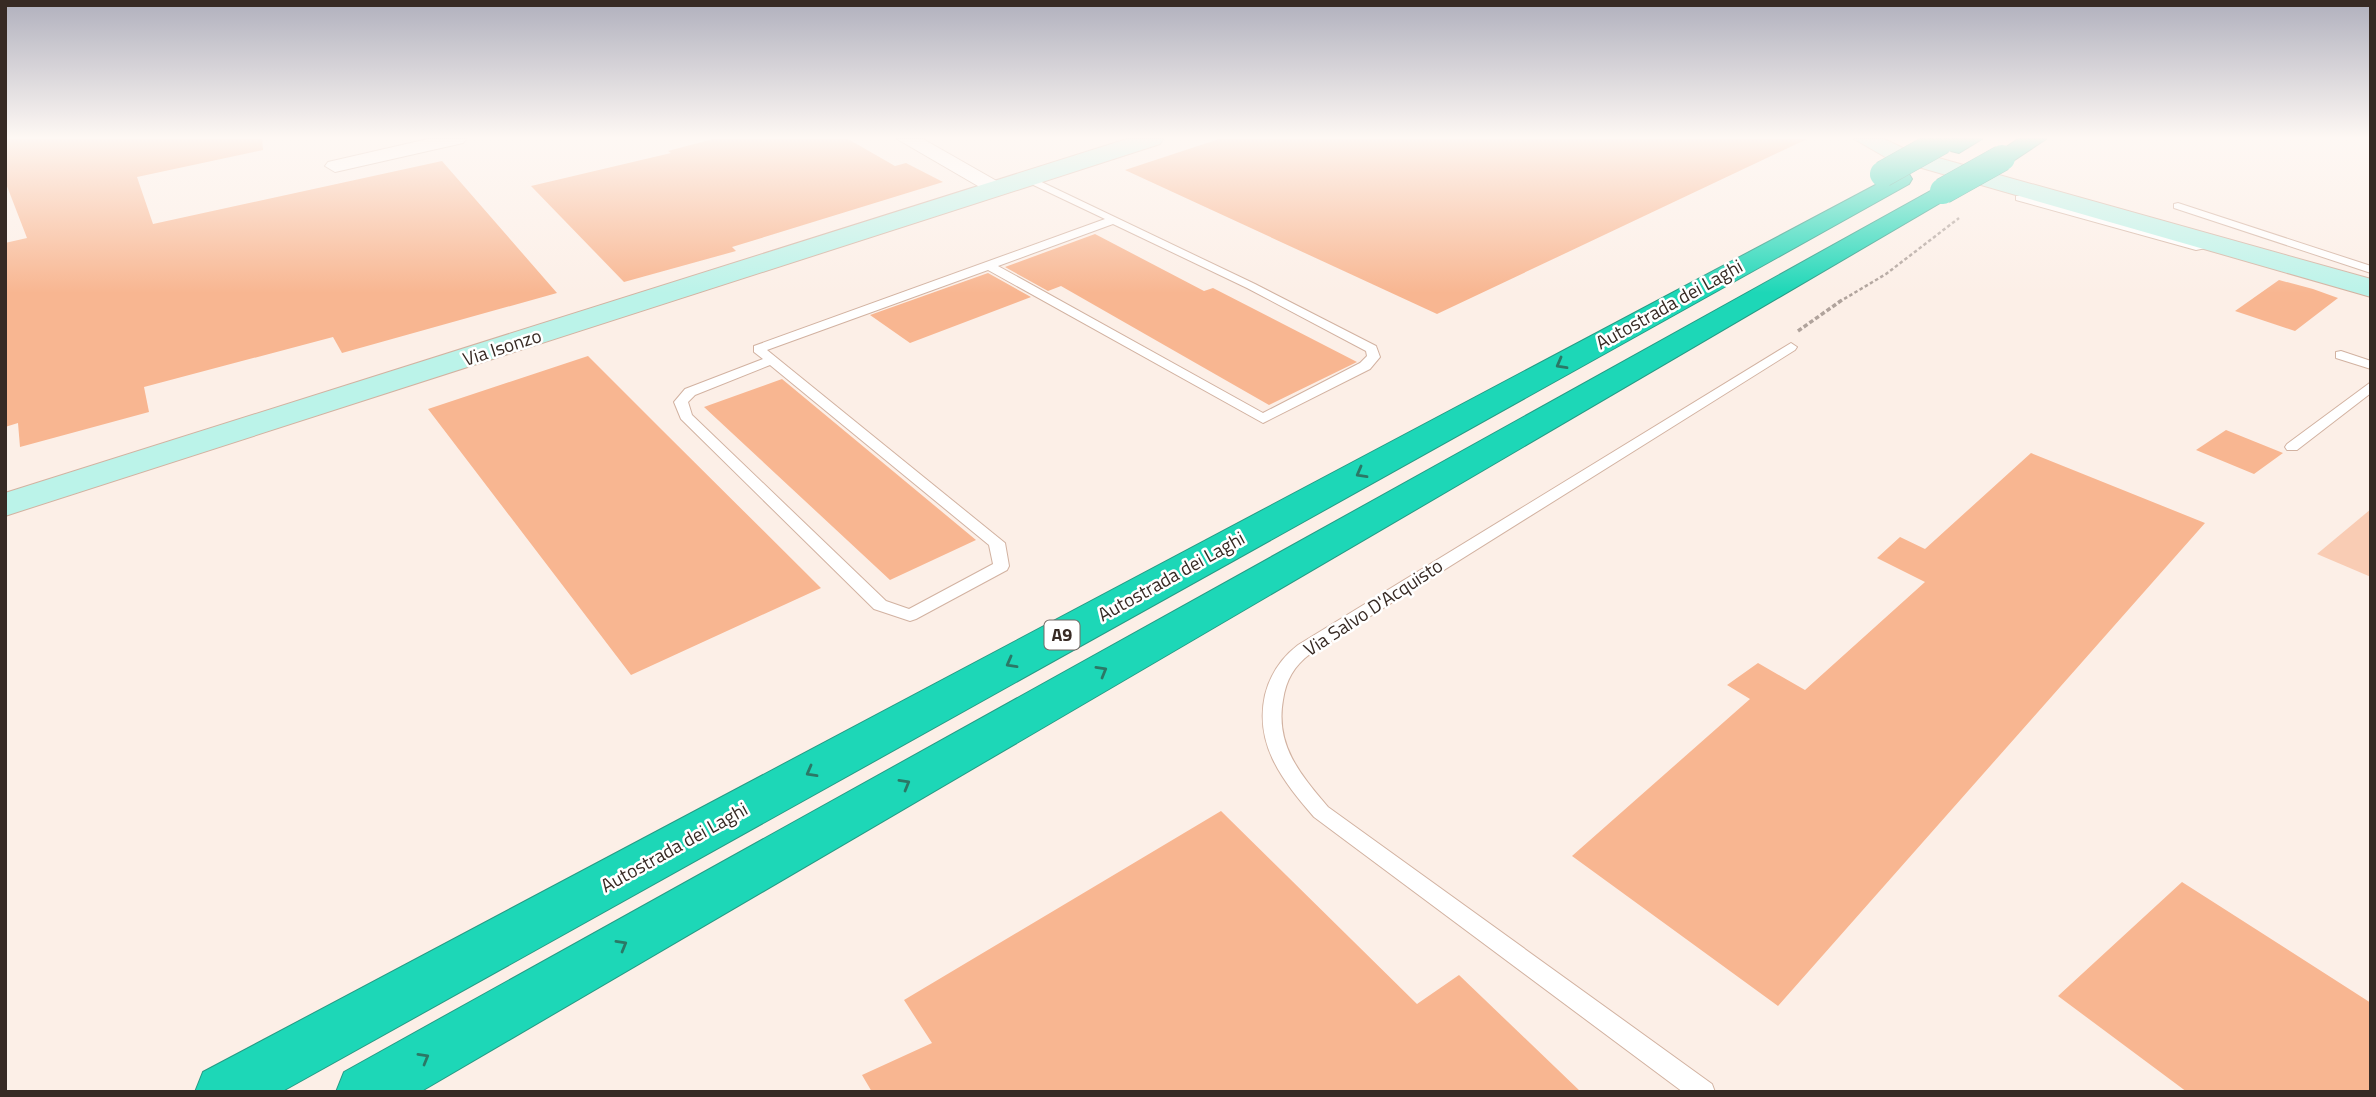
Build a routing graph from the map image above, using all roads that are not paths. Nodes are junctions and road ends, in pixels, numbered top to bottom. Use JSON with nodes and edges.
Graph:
{"nodes":[{"id":1,"x":991,"y":190,"type":"edge"},
{"id":2,"x":1054,"y":190,"type":"edge"},
{"id":3,"x":1867,"y":190,"type":"edge"},
{"id":4,"x":1967,"y":190,"type":"edge"},
{"id":5,"x":2026,"y":190,"type":"edge"},
{"id":6,"x":2020,"y":198,"type":"dead end"},
{"id":7,"x":2178,"y":206,"type":"dead end"},
{"id":8,"x":1113,"y":220,"type":"junction"},
{"id":9,"x":989,"y":266,"type":"junction"},
{"id":10,"x":2371,"y":270,"type":"edge"},
{"id":11,"x":2371,"y":288,"type":"edge"},
{"id":12,"x":2371,"y":295,"type":"edge"},
{"id":13,"x":1791,"y":347,"type":"road end"},
{"id":14,"x":2341,"y":355,"type":"dead end"},
{"id":15,"x":772,"y":360,"type":"junction"},
{"id":16,"x":2371,"y":365,"type":"edge"},
{"id":17,"x":2371,"y":386,"type":"edge"},
{"id":18,"x":2292,"y":447,"type":"dead end"},
{"id":19,"x":5,"y":505,"type":"edge"},
{"id":20,"x":224,"y":1092,"type":"edge"},
{"id":21,"x":365,"y":1092,"type":"edge"},
{"id":22,"x":1703,"y":1092,"type":"edge"}],
"edges":[{"from":1,"to":19,"type":"street","name":"Via Isonzo"},
{"from":2,"to":8,"type":"lane"},
{"from":3,"to":20,"type":"highway","name":"Autostrada dei Laghi","number":"A9","one_way":true},
{"from":21,"to":4,"type":"highway","name":"Autostrada dei Laghi","one_way":true,"bridge":true},
{"from":5,"to":11,"type":"street"},
{"from":6,"to":12,"type":"lane"},
{"from":7,"to":10,"type":"lane"},
{"from":8,"to":9,"type":"lane"},
{"from":8,"to":9,"type":"lane"},
{"from":9,"to":15,"type":"lane"},
{"from":13,"to":22,"type":"lane","name":"Via Salvo D'Acquisto"},
{"from":14,"to":16,"type":"lane"},
{"from":15,"to":15,"type":"lane"},
{"from":17,"to":18,"type":"lane"}]}
